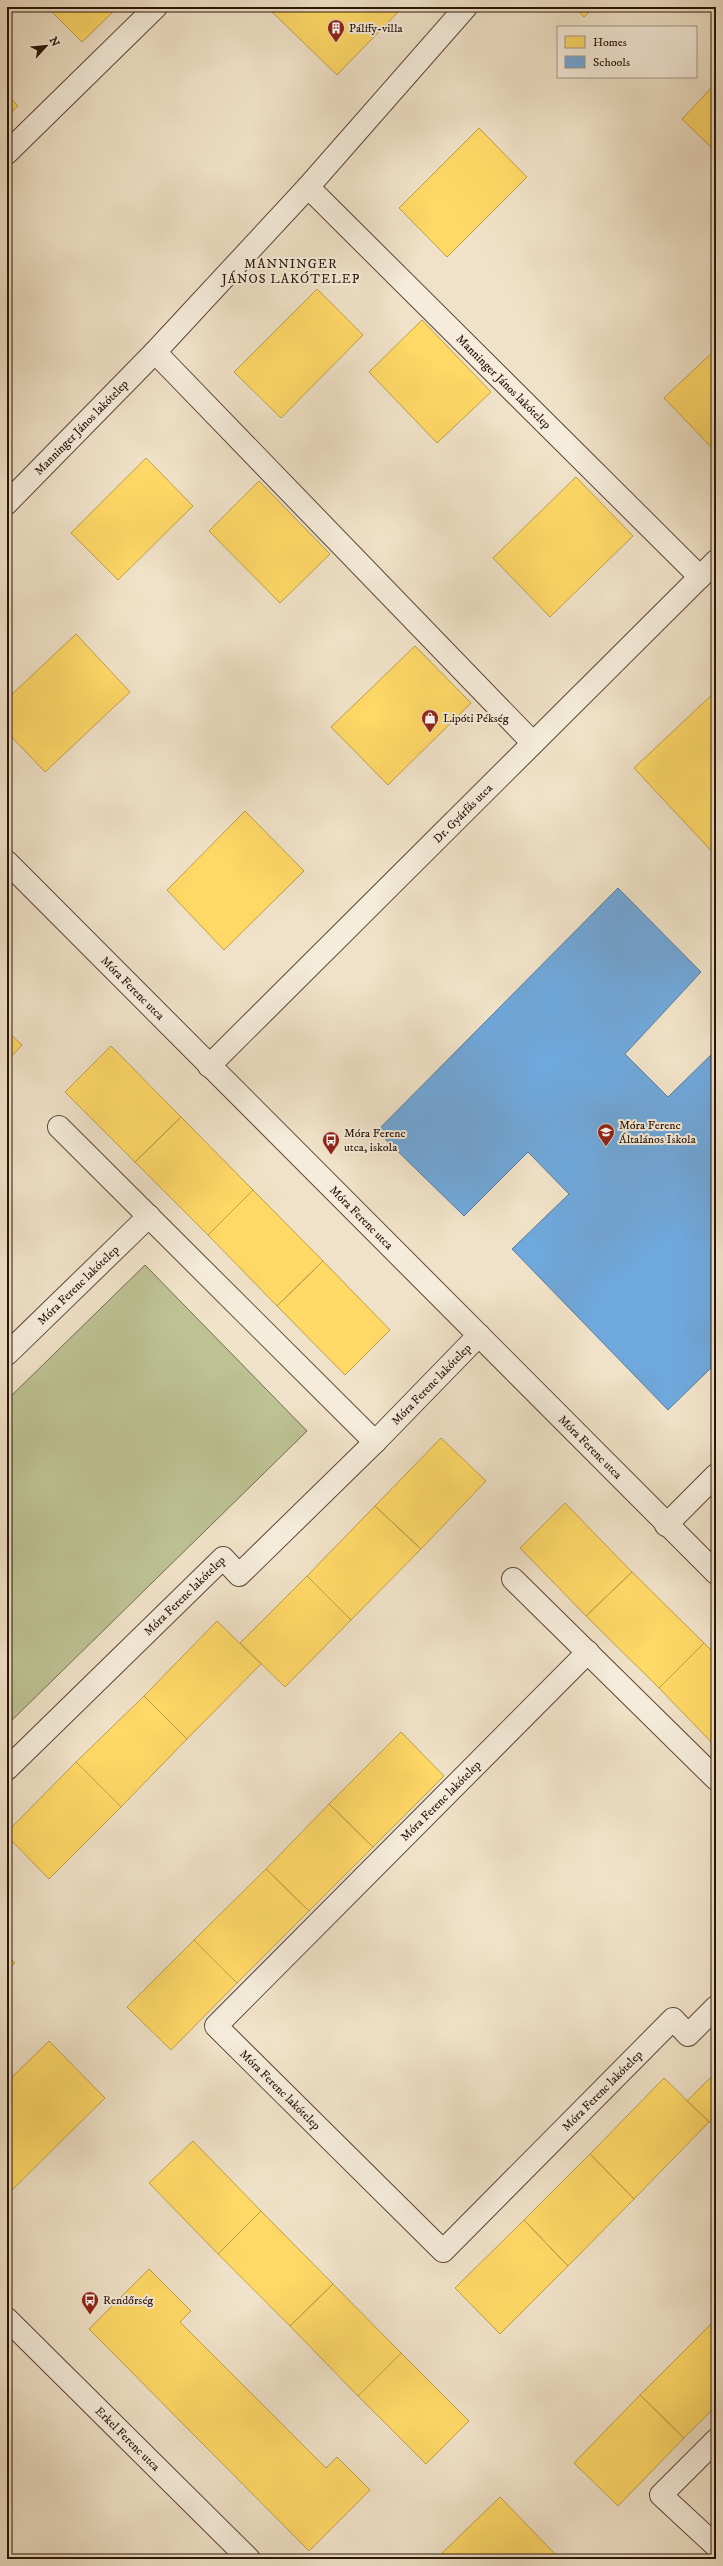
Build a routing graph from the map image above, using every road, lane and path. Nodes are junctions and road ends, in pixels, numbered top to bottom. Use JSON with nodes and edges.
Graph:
{"nodes":[{"id":1,"x":156,"y":7,"type":"edge"},
{"id":2,"x":466,"y":7,"type":"edge"},
{"id":3,"x":7,"y":153,"type":"edge"},
{"id":4,"x":308,"y":187,"type":"junction"},
{"id":5,"x":155,"y":352,"type":"junction"},
{"id":6,"x":7,"y":503,"type":"edge"},
{"id":7,"x":716,"y":561,"type":"edge"},
{"id":8,"x":700,"y":577,"type":"junction"},
{"id":9,"x":533,"y":743,"type":"junction"},
{"id":10,"x":7,"y":862,"type":"edge"},
{"id":11,"x":209,"y":1066,"type":"junction"},
{"id":12,"x":59,"y":1127,"type":"dead end"},
{"id":13,"x":149,"y":1216,"type":"junction"},
{"id":14,"x":479,"y":1335,"type":"junction"},
{"id":15,"x":7,"y":1354,"type":"edge"},
{"id":16,"x":375,"y":1442,"type":"junction"},
{"id":17,"x":716,"y":1476,"type":"edge"},
{"id":18,"x":666,"y":1525,"type":"junction"},
{"id":19,"x":716,"y":1573,"type":"edge"},
{"id":20,"x":513,"y":1579,"type":"dead end"},
{"id":21,"x":588,"y":1652,"type":"junction"},
{"id":22,"x":7,"y":1769,"type":"edge"},
{"id":23,"x":716,"y":1779,"type":"edge"},
{"id":24,"x":716,"y":2007,"type":"edge"},
{"id":25,"x":7,"y":2319,"type":"edge"},
{"id":26,"x":716,"y":2440,"type":"edge"},
{"id":27,"x":716,"y":2546,"type":"edge"},
{"id":28,"x":249,"y":2559,"type":"edge"}],
"edges":[{"from":1,"to":3,"type":"street"},
{"from":2,"to":4,"type":"street","name":"Manninger János lakótelep"},
{"from":4,"to":5,"type":"street","name":"Manninger János lakótelep"},
{"from":4,"to":8,"type":"street","name":"Manninger János lakótelep"},
{"from":5,"to":6,"type":"street","name":"Manninger János lakótelep"},
{"from":5,"to":9,"type":"street"},
{"from":7,"to":8,"type":"street","name":"Dr. Gyárfás utca"},
{"from":8,"to":9,"type":"street","name":"Dr. Gyárfás utca"},
{"from":9,"to":11,"type":"street","name":"Dr. Gyárfás utca"},
{"from":10,"to":11,"type":"street","name":"Móra Ferenc utca"},
{"from":11,"to":14,"type":"street","name":"Móra Ferenc utca"},
{"from":12,"to":13,"type":"street"},
{"from":13,"to":15,"type":"street","name":"Móra Ferenc lakótelep"},
{"from":13,"to":16,"type":"street"},
{"from":14,"to":16,"type":"street","name":"Móra Ferenc lakótelep"},
{"from":14,"to":18,"type":"street","name":"Móra Ferenc utca"},
{"from":16,"to":22,"type":"street","name":"Móra Ferenc lakótelep"},
{"from":17,"to":18,"type":"street"},
{"from":18,"to":19,"type":"street","name":"Móra Ferenc utca"},
{"from":20,"to":21,"type":"street"},
{"from":21,"to":23,"type":"street"},
{"from":21,"to":24,"type":"street","name":"Móra Ferenc lakótelep"},
{"from":25,"to":28,"type":"street","name":"Erkel Ferenc utca"},
{"from":26,"to":27,"type":"street"}]}
